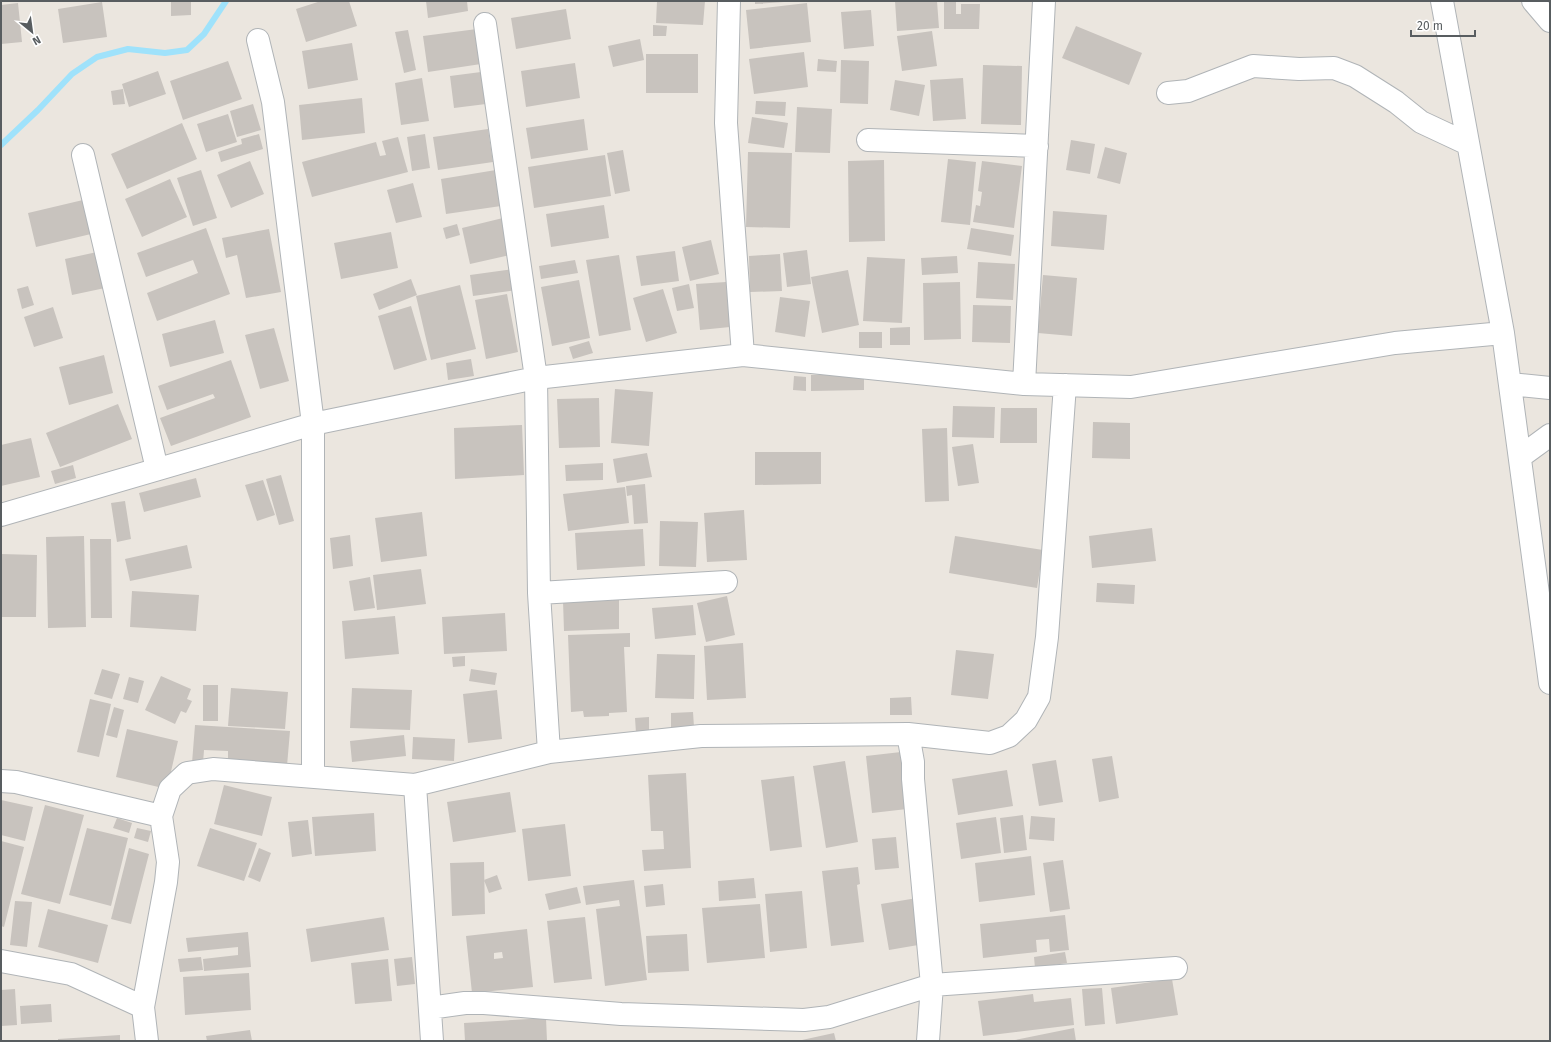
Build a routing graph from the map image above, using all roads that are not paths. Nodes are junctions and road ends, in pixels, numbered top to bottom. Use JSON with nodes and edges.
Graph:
{"nodes":[{"id":1,"x":729,"y":1,"type":"edge"},
{"id":2,"x":1044,"y":1,"type":"edge"},
{"id":3,"x":1442,"y":1,"type":"edge"},
{"id":4,"x":1533,"y":1,"type":"edge"},
{"id":5,"x":1550,"y":21,"type":"edge"},
{"id":6,"x":486,"y":24,"type":"dead end"},
{"id":7,"x":258,"y":40,"type":"dead end"},
{"id":8,"x":1168,"y":93,"type":"dead end"},
{"id":9,"x":868,"y":140,"type":"dead end"},
{"id":10,"x":1468,"y":144,"type":"junction"},
{"id":11,"x":1037,"y":146,"type":"junction"},
{"id":12,"x":83,"y":155,"type":"dead end"},
{"id":13,"x":1503,"y":333,"type":"junction"},
{"id":14,"x":743,"y":355,"type":"junction"},
{"id":15,"x":536,"y":378,"type":"junction"},
{"id":16,"x":1024,"y":384,"type":"junction"},
{"id":17,"x":1510,"y":384,"type":"junction"},
{"id":18,"x":1065,"y":385,"type":"junction"},
{"id":19,"x":1550,"y":388,"type":"edge"},
{"id":20,"x":313,"y":424,"type":"junction"},
{"id":21,"x":1550,"y":435,"type":"edge"},
{"id":22,"x":1520,"y":457,"type":"junction"},
{"id":23,"x":157,"y":469,"type":"junction"},
{"id":24,"x":1,"y":515,"type":"edge"},
{"id":25,"x":726,"y":582,"type":"dead end"},
{"id":26,"x":539,"y":594,"type":"junction"},
{"id":27,"x":1550,"y":682,"type":"edge"},
{"id":28,"x":908,"y":734,"type":"junction"},
{"id":29,"x":549,"y":752,"type":"junction"},
{"id":30,"x":313,"y":776,"type":"junction"},
{"id":31,"x":1,"y":781,"type":"edge"},
{"id":32,"x":416,"y":785,"type":"junction"},
{"id":33,"x":161,"y":816,"type":"junction"},
{"id":34,"x":1,"y":961,"type":"edge"},
{"id":35,"x":1176,"y":968,"type":"dead end"},
{"id":36,"x":932,"y":985,"type":"junction"},
{"id":37,"x":143,"y":1008,"type":"junction"},
{"id":38,"x":430,"y":1008,"type":"junction"},
{"id":39,"x":147,"y":1041,"type":"edge"},
{"id":40,"x":432,"y":1041,"type":"edge"},
{"id":41,"x":928,"y":1041,"type":"edge"}],
"edges":[{"from":1,"to":14,"type":"street"},
{"from":2,"to":11,"type":"street"},
{"from":3,"to":10,"type":"street"},
{"from":4,"to":5,"type":"street"},
{"from":6,"to":15,"type":"street"},
{"from":7,"to":20,"type":"street"},
{"from":8,"to":10,"type":"street"},
{"from":9,"to":11,"type":"street"},
{"from":10,"to":13,"type":"street"},
{"from":11,"to":16,"type":"street"},
{"from":12,"to":23,"type":"street"},
{"from":13,"to":17,"type":"street"},
{"from":13,"to":18,"type":"street"},
{"from":14,"to":15,"type":"street"},
{"from":14,"to":16,"type":"street"},
{"from":15,"to":20,"type":"street"},
{"from":15,"to":26,"type":"street"},
{"from":16,"to":18,"type":"street"},
{"from":17,"to":19,"type":"street"},
{"from":17,"to":22,"type":"street"},
{"from":18,"to":28,"type":"street"},
{"from":20,"to":23,"type":"street"},
{"from":20,"to":30,"type":"street"},
{"from":21,"to":22,"type":"street"},
{"from":22,"to":27,"type":"street"},
{"from":23,"to":24,"type":"street"},
{"from":25,"to":26,"type":"street"},
{"from":26,"to":29,"type":"street"},
{"from":28,"to":29,"type":"street"},
{"from":28,"to":36,"type":"street"},
{"from":29,"to":32,"type":"street"},
{"from":30,"to":32,"type":"street"},
{"from":30,"to":33,"type":"street"},
{"from":31,"to":33,"type":"street"},
{"from":32,"to":38,"type":"street"},
{"from":33,"to":37,"type":"street"},
{"from":34,"to":37,"type":"street"},
{"from":35,"to":36,"type":"street"},
{"from":36,"to":38,"type":"street"},
{"from":36,"to":41,"type":"street"},
{"from":37,"to":39,"type":"street"},
{"from":38,"to":40,"type":"street"}]}
